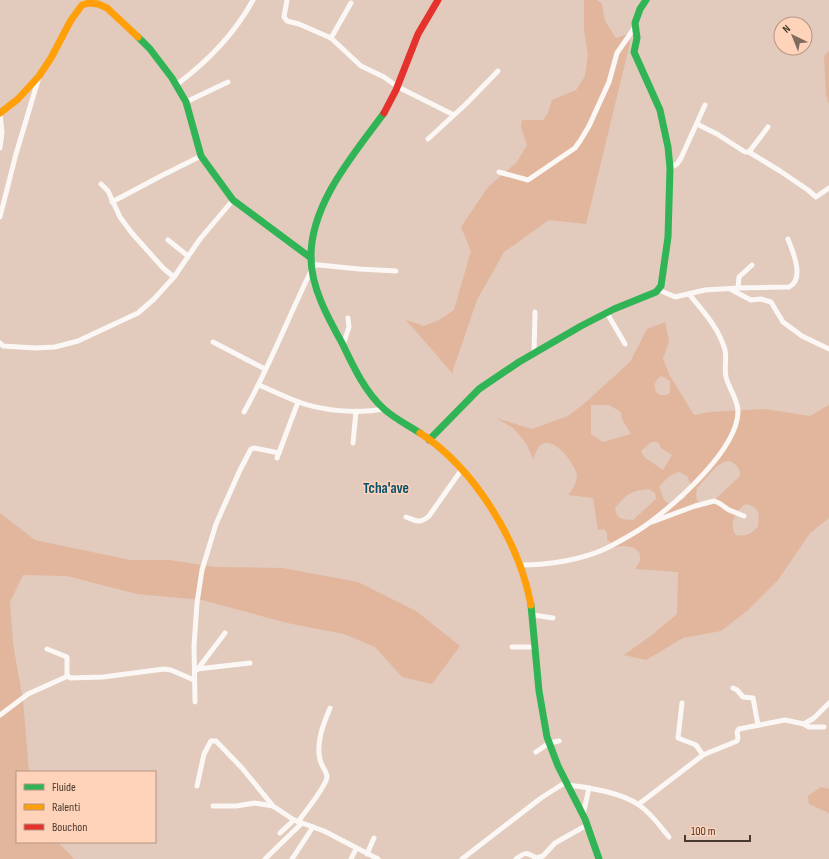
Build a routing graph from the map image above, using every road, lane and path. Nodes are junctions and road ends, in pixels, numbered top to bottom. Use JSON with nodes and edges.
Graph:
{"nodes":[{"id":1,"x":102,"y":0,"type":"edge"},
{"id":2,"x":253,"y":0,"type":"edge"},
{"id":3,"x":287,"y":0,"type":"edge"},
{"id":4,"x":438,"y":0,"type":"edge"},
{"id":5,"x":646,"y":0,"type":"edge"},
{"id":6,"x":84,"y":2,"type":"edge"},
{"id":7,"x":351,"y":3,"type":"dead end"},
{"id":8,"x":107,"y":8,"type":"junction"},
{"id":9,"x":635,"y":27,"type":"junction"},
{"id":10,"x":331,"y":38,"type":"junction"},
{"id":11,"x":498,"y":71,"type":"dead end"},
{"id":12,"x":39,"y":77,"type":"junction"},
{"id":13,"x":228,"y":82,"type":"dead end"},
{"id":14,"x":176,"y":85,"type":"junction"},
{"id":15,"x":398,"y":87,"type":"junction"},
{"id":16,"x":186,"y":102,"type":"junction"},
{"id":17,"x":705,"y":105,"type":"dead end"},
{"id":18,"x":0,"y":113,"type":"edge"},
{"id":19,"x":454,"y":115,"type":"junction"},
{"id":20,"x":697,"y":124,"type":"junction"},
{"id":21,"x":768,"y":127,"type":"dead end"},
{"id":22,"x":428,"y":139,"type":"dead end"},
{"id":23,"x":0,"y":148,"type":"edge"},
{"id":24,"x":748,"y":152,"type":"junction"},
{"id":25,"x":201,"y":156,"type":"junction"},
{"id":26,"x":670,"y":168,"type":"junction"},
{"id":27,"x":500,"y":172,"type":"dead end"},
{"id":28,"x":101,"y":184,"type":"dead end"},
{"id":29,"x":829,"y":188,"type":"edge"},
{"id":30,"x":232,"y":200,"type":"junction"},
{"id":31,"x":112,"y":202,"type":"junction"},
{"id":32,"x":0,"y":217,"type":"edge"},
{"id":33,"x":788,"y":239,"type":"dead end"},
{"id":34,"x":168,"y":240,"type":"dead end"},
{"id":35,"x":188,"y":256,"type":"junction"},
{"id":36,"x":311,"y":258,"type":"junction"},
{"id":37,"x":752,"y":265,"type":"dead end"},
{"id":38,"x":313,"y":267,"type":"junction"},
{"id":39,"x":396,"y":271,"type":"dead end"},
{"id":40,"x":174,"y":277,"type":"junction"},
{"id":41,"x":738,"y":288,"type":"junction"},
{"id":42,"x":729,"y":289,"type":"junction"},
{"id":43,"x":659,"y":290,"type":"junction"},
{"id":44,"x":690,"y":294,"type":"junction"},
{"id":45,"x":535,"y":312,"type":"dead end"},
{"id":46,"x":606,"y":313,"type":"junction"},
{"id":47,"x":348,"y":318,"type":"dead end"},
{"id":48,"x":213,"y":342,"type":"dead end"},
{"id":49,"x":0,"y":343,"type":"edge"},
{"id":50,"x":625,"y":344,"type":"dead end"},
{"id":51,"x":343,"y":345,"type":"junction"},
{"id":52,"x":829,"y":349,"type":"edge"},
{"id":53,"x":534,"y":352,"type":"junction"},
{"id":54,"x":266,"y":369,"type":"junction"},
{"id":55,"x":259,"y":385,"type":"junction"},
{"id":56,"x":298,"y":402,"type":"junction"},
{"id":57,"x":384,"y":409,"type":"junction"},
{"id":58,"x":356,"y":411,"type":"junction"},
{"id":59,"x":244,"y":412,"type":"dead end"},
{"id":60,"x":429,"y":440,"type":"junction"},
{"id":61,"x":353,"y":443,"type":"dead end"},
{"id":62,"x":462,"y":469,"type":"junction"},
{"id":63,"x":406,"y":516,"type":"dead end"},
{"id":64,"x":744,"y":516,"type":"dead end"},
{"id":65,"x":648,"y":524,"type":"junction"},
{"id":66,"x":521,"y":565,"type":"junction"},
{"id":67,"x":533,"y":615,"type":"junction"},
{"id":68,"x":553,"y":618,"type":"dead end"},
{"id":69,"x":225,"y":633,"type":"dead end"},
{"id":70,"x":512,"y":647,"type":"dead end"},
{"id":71,"x":535,"y":647,"type":"junction"},
{"id":72,"x":47,"y":649,"type":"dead end"},
{"id":73,"x":250,"y":663,"type":"dead end"},
{"id":74,"x":196,"y":671,"type":"junction"},
{"id":75,"x":68,"y":676,"type":"junction"},
{"id":76,"x":194,"y":680,"type":"junction"},
{"id":77,"x":734,"y":688,"type":"dead end"},
{"id":78,"x":195,"y":702,"type":"dead end"},
{"id":79,"x":682,"y":703,"type":"dead end"},
{"id":80,"x":829,"y":703,"type":"edge"},
{"id":81,"x":330,"y":708,"type":"dead end"},
{"id":82,"x":0,"y":715,"type":"edge"},
{"id":83,"x":804,"y":724,"type":"junction"},
{"id":84,"x":758,"y":725,"type":"junction"},
{"id":85,"x":824,"y":727,"type":"dead end"},
{"id":86,"x":559,"y":741,"type":"dead end"},
{"id":87,"x":549,"y":743,"type":"junction"},
{"id":88,"x":536,"y":752,"type":"dead end"},
{"id":89,"x":703,"y":755,"type":"junction"},
{"id":90,"x":567,"y":784,"type":"junction"},
{"id":91,"x":197,"y":786,"type":"dead end"},
{"id":92,"x":589,"y":788,"type":"junction"},
{"id":93,"x":639,"y":804,"type":"junction"},
{"id":94,"x":213,"y":806,"type":"dead end"},
{"id":95,"x":273,"y":806,"type":"junction"},
{"id":96,"x":583,"y":815,"type":"junction"},
{"id":97,"x":298,"y":821,"type":"junction"},
{"id":98,"x":587,"y":825,"type":"junction"},
{"id":99,"x":313,"y":827,"type":"junction"},
{"id":100,"x":280,"y":832,"type":"dead end"},
{"id":101,"x":669,"y":837,"type":"dead end"},
{"id":102,"x":374,"y":838,"type":"dead end"},
{"id":103,"x":356,"y":849,"type":"junction"},
{"id":104,"x":367,"y":854,"type":"junction"},
{"id":105,"x":265,"y":859,"type":"edge"},
{"id":106,"x":292,"y":859,"type":"edge"},
{"id":107,"x":352,"y":859,"type":"edge"},
{"id":108,"x":378,"y":859,"type":"edge"},
{"id":109,"x":462,"y":859,"type":"edge"},
{"id":110,"x":516,"y":859,"type":"edge"},
{"id":111,"x":599,"y":859,"type":"edge"}],
"edges":[{"from":1,"to":8,"type":"street"},
{"from":2,"to":14,"type":"street"},
{"from":3,"to":10,"type":"street"},
{"from":4,"to":15,"type":"street"},
{"from":5,"to":9,"type":"street"},
{"from":6,"to":8,"type":"street"},
{"from":6,"to":12,"type":"street"},
{"from":7,"to":10,"type":"street"},
{"from":8,"to":14,"type":"street"},
{"from":9,"to":26,"type":"street"},
{"from":9,"to":27,"type":"street"},
{"from":10,"to":15,"type":"street"},
{"from":11,"to":19,"type":"street"},
{"from":12,"to":18,"type":"street"},
{"from":12,"to":32,"type":"street"},
{"from":13,"to":16,"type":"street"},
{"from":14,"to":16,"type":"street"},
{"from":15,"to":19,"type":"street"},
{"from":15,"to":36,"type":"street"},
{"from":16,"to":25,"type":"street"},
{"from":17,"to":20,"type":"street"},
{"from":18,"to":23,"type":"street"},
{"from":19,"to":22,"type":"street"},
{"from":20,"to":24,"type":"street"},
{"from":20,"to":26,"type":"street"},
{"from":21,"to":24,"type":"street"},
{"from":24,"to":29,"type":"street"},
{"from":25,"to":30,"type":"street"},
{"from":25,"to":31,"type":"street"},
{"from":26,"to":43,"type":"street"},
{"from":28,"to":31,"type":"street"},
{"from":30,"to":35,"type":"street"},
{"from":30,"to":36,"type":"street"},
{"from":31,"to":40,"type":"street"},
{"from":33,"to":41,"type":"street"},
{"from":34,"to":35,"type":"street"},
{"from":35,"to":40,"type":"street"},
{"from":36,"to":38,"type":"street"},
{"from":37,"to":41,"type":"street"},
{"from":38,"to":39,"type":"street"},
{"from":38,"to":51,"type":"street"},
{"from":38,"to":54,"type":"street"},
{"from":40,"to":49,"type":"street"},
{"from":41,"to":42,"type":"street"},
{"from":42,"to":44,"type":"street"},
{"from":42,"to":52,"type":"street"},
{"from":43,"to":44,"type":"street"},
{"from":43,"to":46,"type":"street"},
{"from":44,"to":65,"type":"street"},
{"from":45,"to":53,"type":"street"},
{"from":46,"to":50,"type":"street"},
{"from":46,"to":53,"type":"street"},
{"from":47,"to":51,"type":"street"},
{"from":48,"to":54,"type":"street"},
{"from":51,"to":57,"type":"street"},
{"from":53,"to":60,"type":"street"},
{"from":54,"to":55,"type":"street"},
{"from":55,"to":56,"type":"street"},
{"from":55,"to":59,"type":"street"},
{"from":56,"to":58,"type":"street"},
{"from":56,"to":74,"type":"street"},
{"from":57,"to":58,"type":"street"},
{"from":57,"to":60,"type":"street"},
{"from":58,"to":61,"type":"street"},
{"from":60,"to":62,"type":"street"},
{"from":62,"to":63,"type":"street"},
{"from":62,"to":66,"type":"street"},
{"from":64,"to":65,"type":"street"},
{"from":65,"to":66,"type":"street"},
{"from":66,"to":67,"type":"street"},
{"from":67,"to":68,"type":"street"},
{"from":67,"to":71,"type":"street"},
{"from":69,"to":74,"type":"street"},
{"from":70,"to":71,"type":"street"},
{"from":71,"to":87,"type":"street"},
{"from":72,"to":75,"type":"street"},
{"from":73,"to":74,"type":"street"},
{"from":74,"to":76,"type":"street"},
{"from":75,"to":76,"type":"street"},
{"from":75,"to":82,"type":"street"},
{"from":76,"to":78,"type":"street"},
{"from":77,"to":84,"type":"street"},
{"from":79,"to":89,"type":"street"},
{"from":80,"to":83,"type":"street"},
{"from":81,"to":97,"type":"street"},
{"from":83,"to":84,"type":"street"},
{"from":83,"to":85,"type":"street"},
{"from":84,"to":89,"type":"street"},
{"from":86,"to":87,"type":"street"},
{"from":87,"to":88,"type":"street"},
{"from":87,"to":90,"type":"street"},
{"from":89,"to":93,"type":"street"},
{"from":90,"to":92,"type":"street"},
{"from":90,"to":96,"type":"street"},
{"from":90,"to":109,"type":"street"},
{"from":91,"to":95,"type":"street"},
{"from":92,"to":93,"type":"street"},
{"from":92,"to":96,"type":"street"},
{"from":93,"to":101,"type":"street"},
{"from":94,"to":95,"type":"street"},
{"from":95,"to":97,"type":"street"},
{"from":96,"to":98,"type":"street"},
{"from":97,"to":99,"type":"street"},
{"from":97,"to":100,"type":"street"},
{"from":97,"to":105,"type":"street"},
{"from":98,"to":110,"type":"street"},
{"from":98,"to":111,"type":"street"},
{"from":99,"to":103,"type":"street"},
{"from":99,"to":106,"type":"street"},
{"from":102,"to":104,"type":"street"},
{"from":103,"to":104,"type":"street"},
{"from":103,"to":107,"type":"street"},
{"from":104,"to":108,"type":"street"}]}
